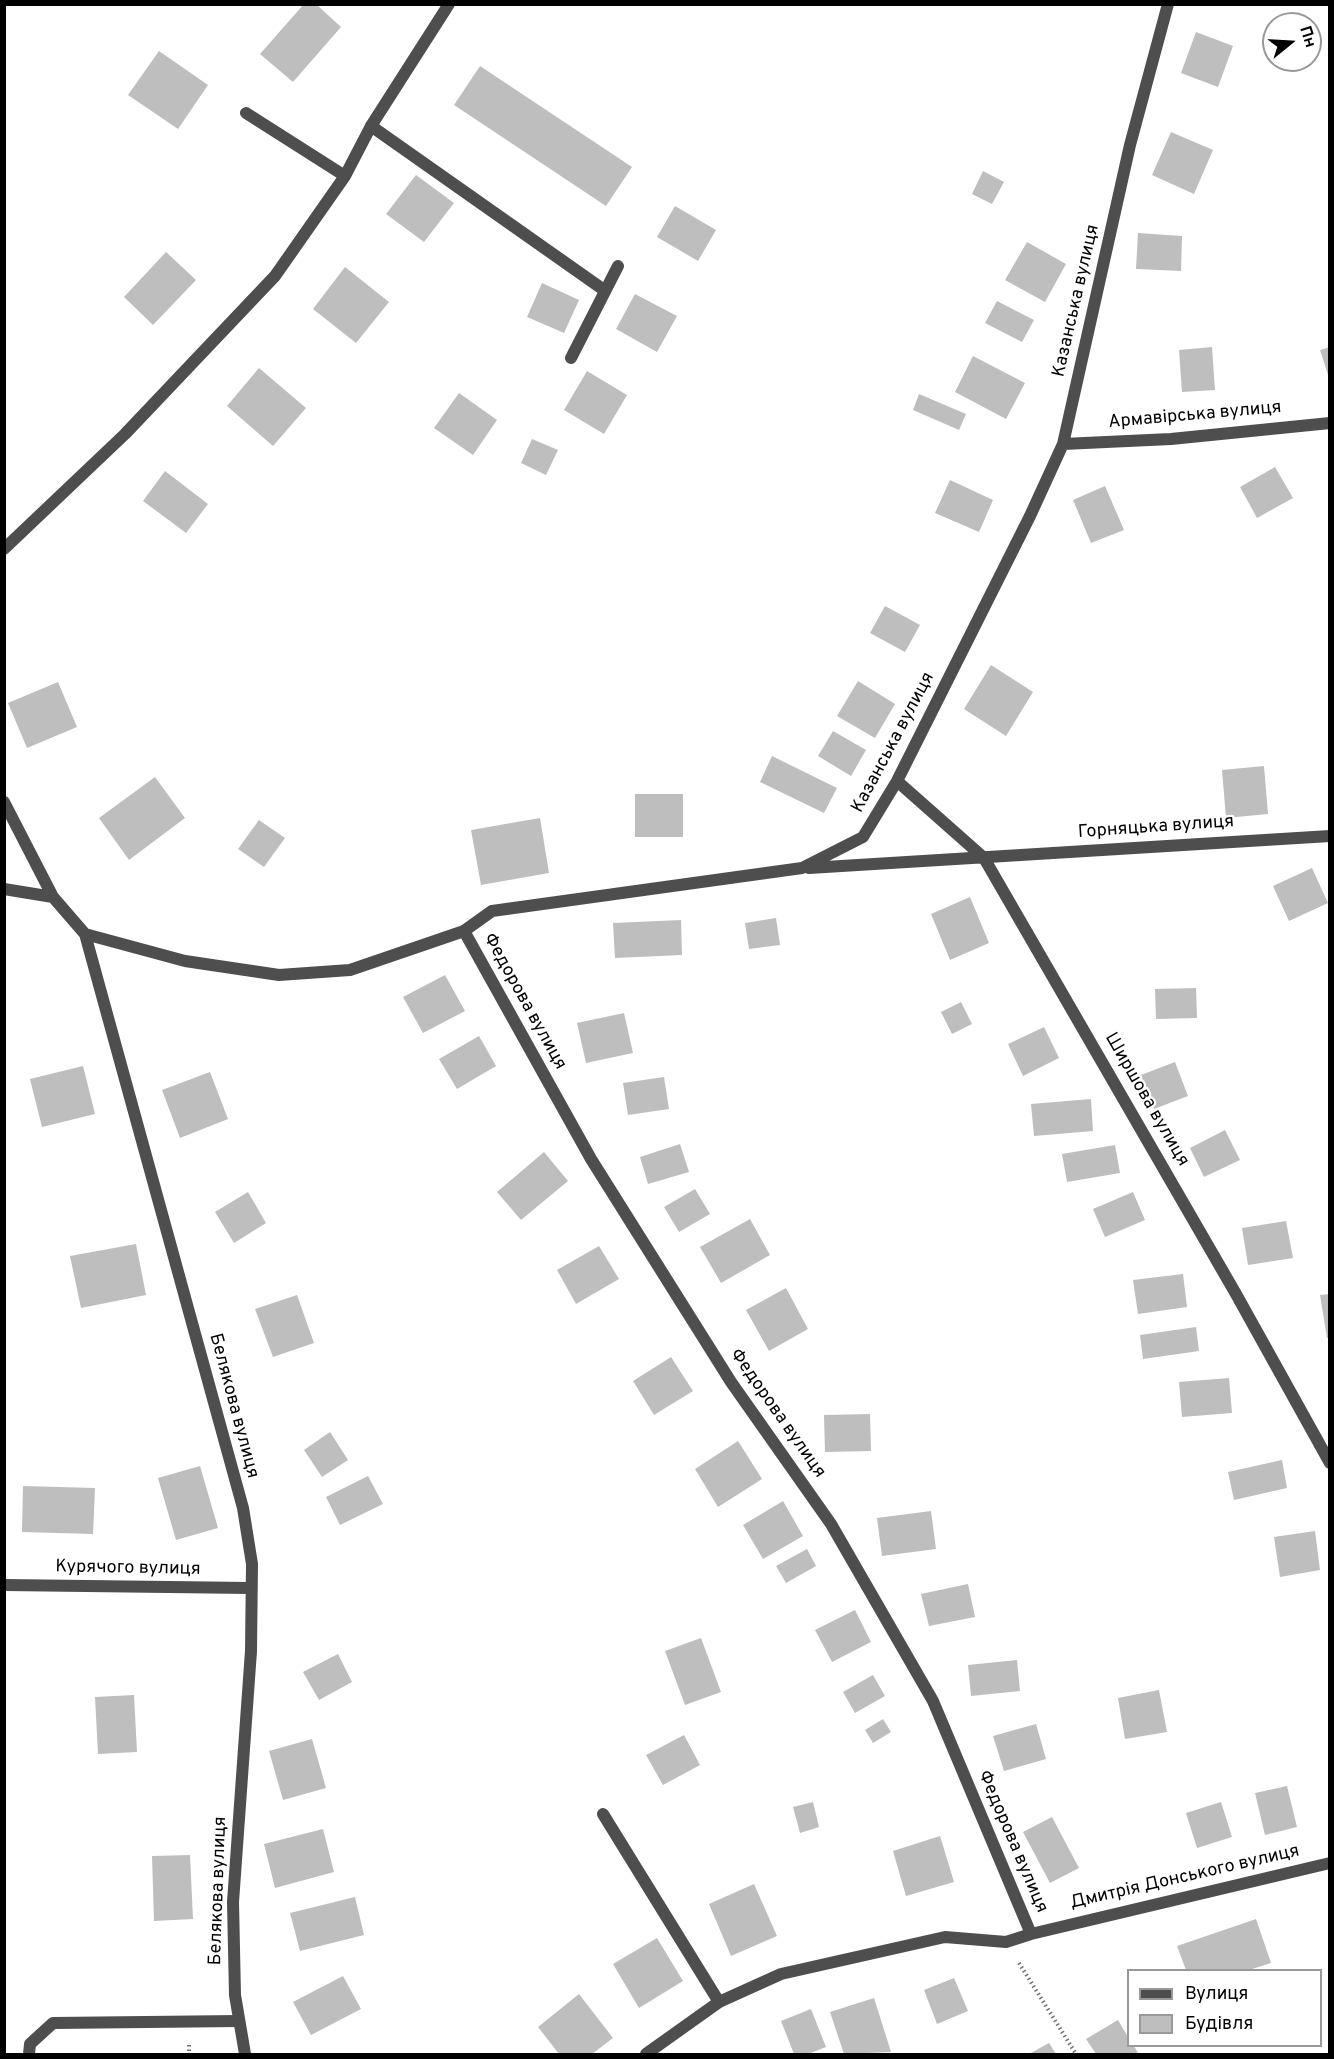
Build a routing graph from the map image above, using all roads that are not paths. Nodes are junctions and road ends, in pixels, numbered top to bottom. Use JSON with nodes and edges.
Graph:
{"nodes":[{"id":1,"x":449,"y":4,"type":"edge"},
{"id":2,"x":1168,"y":4,"type":"edge"},
{"id":3,"x":246,"y":113,"type":"dead end"},
{"id":4,"x":371,"y":126,"type":"junction"},
{"id":5,"x":345,"y":176,"type":"junction"},
{"id":6,"x":618,"y":266,"type":"dead end"},
{"id":7,"x":604,"y":290,"type":"junction"},
{"id":8,"x":571,"y":358,"type":"dead end"},
{"id":9,"x":1329,"y":423,"type":"edge"},
{"id":10,"x":1063,"y":444,"type":"junction"},
{"id":11,"x":4,"y":549,"type":"edge"},
{"id":12,"x":897,"y":781,"type":"junction"},
{"id":13,"x":4,"y":802,"type":"edge"},
{"id":14,"x":1329,"y":836,"type":"edge"},
{"id":15,"x":984,"y":858,"type":"junction"},
{"id":16,"x":802,"y":868,"type":"junction"},
{"id":17,"x":4,"y":889,"type":"edge"},
{"id":18,"x":53,"y":897,"type":"junction"},
{"id":19,"x":464,"y":931,"type":"junction"},
{"id":20,"x":85,"y":934,"type":"junction"},
{"id":21,"x":1329,"y":1463,"type":"edge"},
{"id":22,"x":4,"y":1585,"type":"edge"},
{"id":23,"x":250,"y":1588,"type":"junction"},
{"id":24,"x":603,"y":1814,"type":"dead end"},
{"id":25,"x":1329,"y":1863,"type":"edge"},
{"id":26,"x":1030,"y":1934,"type":"junction"},
{"id":27,"x":719,"y":2002,"type":"junction"},
{"id":28,"x":239,"y":2021,"type":"junction"},
{"id":29,"x":29,"y":2055,"type":"edge"},
{"id":30,"x":245,"y":2055,"type":"edge"},
{"id":31,"x":646,"y":2055,"type":"edge"}],
"edges":[{"from":1,"to":4,"type":"street"},
{"from":2,"to":10,"type":"street","name":"Казанська вулиця"},
{"from":3,"to":5,"type":"street"},
{"from":4,"to":5,"type":"street"},
{"from":4,"to":7,"type":"street"},
{"from":5,"to":11,"type":"street"},
{"from":6,"to":7,"type":"street"},
{"from":7,"to":8,"type":"street"},
{"from":9,"to":10,"type":"street","name":"Армавірська вулиця"},
{"from":10,"to":12,"type":"street","name":"Казанська вулиця"},
{"from":12,"to":15,"type":"street","name":"Ширшова вулиця"},
{"from":12,"to":16,"type":"street","name":"Казанська вулиця"},
{"from":13,"to":18,"type":"street","name":"Белякова вулиця"},
{"from":14,"to":15,"type":"street","name":"Горняцька вулиця"},
{"from":15,"to":16,"type":"street","name":"Горняцька вулиця"},
{"from":15,"to":21,"type":"street","name":"Ширшова вулиця"},
{"from":16,"to":19,"type":"street","name":"Казанська вулиця"},
{"from":17,"to":18,"type":"street"},
{"from":18,"to":20,"type":"street","name":"Белякова вулиця"},
{"from":19,"to":20,"type":"street","name":"Казанська вулиця"},
{"from":19,"to":26,"type":"street","name":"Федорова вулиця"},
{"from":20,"to":23,"type":"street","name":"Белякова вулиця"},
{"from":22,"to":23,"type":"street","name":"Курячого вулиця"},
{"from":23,"to":28,"type":"street","name":"Белякова вулиця"},
{"from":24,"to":27,"type":"street"},
{"from":25,"to":26,"type":"street","name":"Дмитрія Донського вулиця"},
{"from":26,"to":27,"type":"street","name":"Дмитрія Донського вулиця"},
{"from":27,"to":31,"type":"street","name":"Дмитрія Донського вулиця"},
{"from":28,"to":29,"type":"street"},
{"from":28,"to":30,"type":"street","name":"Белякова вулиця"}]}
